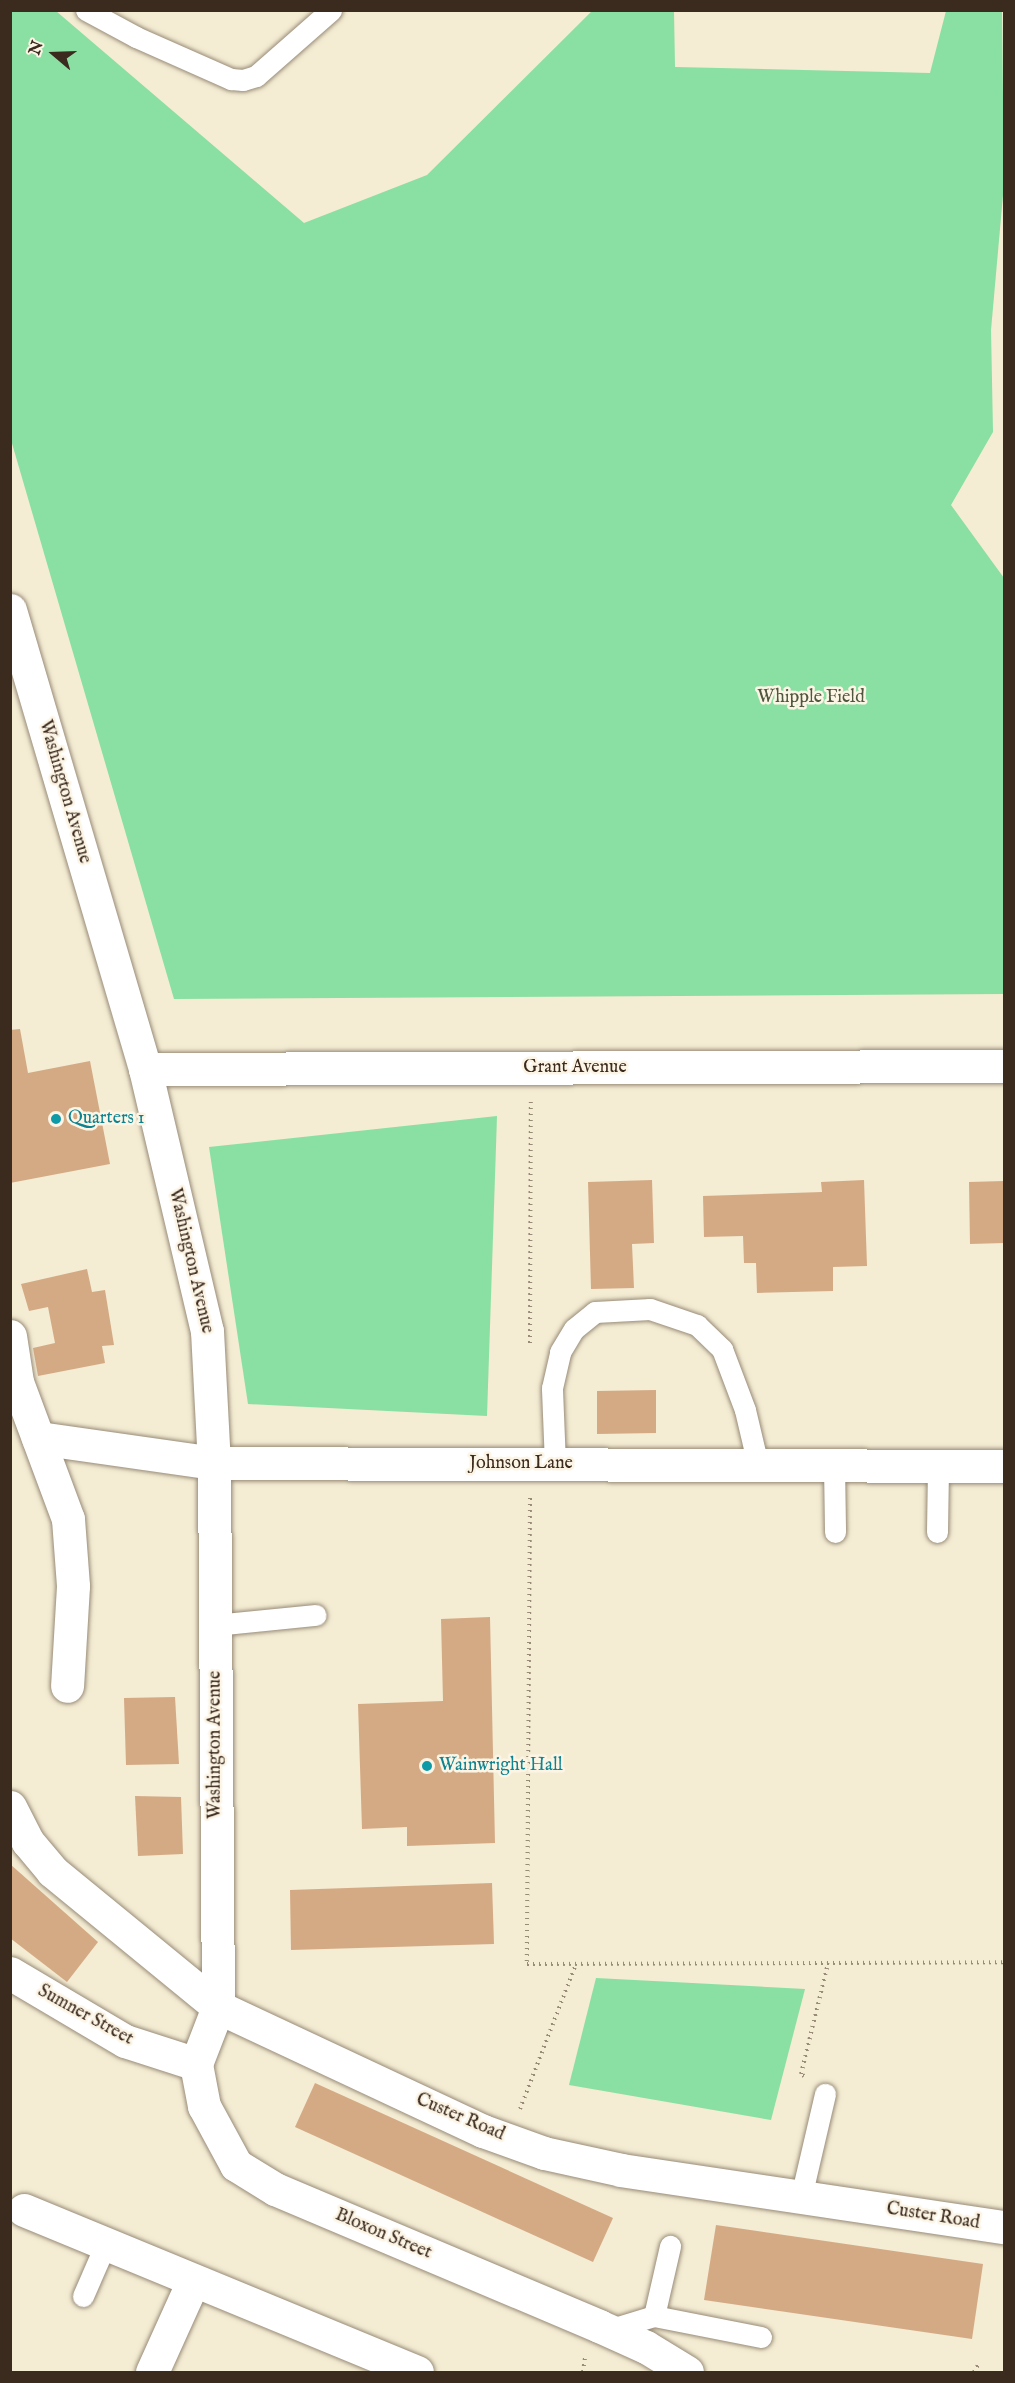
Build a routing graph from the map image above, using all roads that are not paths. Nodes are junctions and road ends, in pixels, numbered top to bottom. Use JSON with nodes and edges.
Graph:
{"nodes":[{"id":1,"x":86,"y":10,"type":"edge"},
{"id":2,"x":331,"y":10,"type":"edge"},
{"id":3,"x":10,"y":610,"type":"edge"},
{"id":4,"x":1005,"y":1066,"type":"edge"},
{"id":5,"x":145,"y":1069,"type":"junction"},
{"id":6,"x":10,"y":1336,"type":"edge"},
{"id":7,"x":38,"y":1438,"type":"junction"},
{"id":8,"x":214,"y":1463,"type":"junction"},
{"id":9,"x":542,"y":1464,"type":"junction"},
{"id":10,"x":758,"y":1465,"type":"junction"},
{"id":11,"x":834,"y":1465,"type":"junction"},
{"id":12,"x":938,"y":1465,"type":"junction"},
{"id":13,"x":1005,"y":1466,"type":"edge"},
{"id":14,"x":835,"y":1532,"type":"dead end"},
{"id":15,"x":937,"y":1532,"type":"dead end"},
{"id":16,"x":316,"y":1615,"type":"dead end"},
{"id":17,"x":215,"y":1625,"type":"junction"},
{"id":18,"x":67,"y":1686,"type":"dead end"},
{"id":19,"x":10,"y":1807,"type":"edge"},
{"id":20,"x":10,"y":1973,"type":"edge"},
{"id":21,"x":218,"y":2007,"type":"junction"},
{"id":22,"x":196,"y":2064,"type":"junction"},
{"id":23,"x":825,"y":2094,"type":"road end"},
{"id":24,"x":801,"y":2197,"type":"junction"},
{"id":25,"x":17,"y":2207,"type":"edge"},
{"id":26,"x":1005,"y":2227,"type":"edge"},
{"id":27,"x":106,"y":2243,"type":"junction"},
{"id":28,"x":670,"y":2246,"type":"dead end"},
{"id":29,"x":193,"y":2281,"type":"junction"},
{"id":30,"x":83,"y":2296,"type":"dead end"},
{"id":31,"x":654,"y":2316,"type":"junction"},
{"id":32,"x":608,"y":2330,"type":"junction"},
{"id":33,"x":761,"y":2337,"type":"dead end"},
{"id":34,"x":152,"y":2373,"type":"edge"},
{"id":35,"x":417,"y":2373,"type":"edge"},
{"id":36,"x":687,"y":2373,"type":"edge"}],
"edges":[{"from":1,"to":2,"type":"lane"},
{"from":3,"to":5,"type":"street","name":"Washington Avenue"},
{"from":4,"to":5,"type":"street","name":"Grant Avenue"},
{"from":5,"to":8,"type":"street","name":"Washington Avenue"},
{"from":6,"to":7,"type":"street"},
{"from":7,"to":8,"type":"street","name":"Johnson Lane"},
{"from":7,"to":18,"type":"street"},
{"from":8,"to":9,"type":"street","name":"Johnson Lane"},
{"from":8,"to":17,"type":"street","name":"Washington Avenue"},
{"from":9,"to":10,"type":"street","name":"Johnson Lane"},
{"from":9,"to":10,"type":"lane"},
{"from":10,"to":11,"type":"street","name":"Johnson Lane"},
{"from":11,"to":12,"type":"street","name":"Johnson Lane"},
{"from":11,"to":14,"type":"lane"},
{"from":12,"to":13,"type":"street","name":"Johnson Lane"},
{"from":12,"to":15,"type":"lane"},
{"from":16,"to":17,"type":"lane"},
{"from":17,"to":21,"type":"street","name":"Washington Avenue"},
{"from":19,"to":21,"type":"street","name":"Custer Road"},
{"from":20,"to":22,"type":"street","name":"Sumner Street"},
{"from":21,"to":22,"type":"street"},
{"from":21,"to":24,"type":"street","name":"Custer Road"},
{"from":22,"to":32,"type":"street","name":"Bloxon Street"},
{"from":23,"to":24,"type":"lane"},
{"from":24,"to":26,"type":"street","name":"Custer Road"},
{"from":25,"to":27,"type":"street"},
{"from":27,"to":29,"type":"street"},
{"from":27,"to":30,"type":"lane"},
{"from":28,"to":31,"type":"lane"},
{"from":29,"to":34,"type":"street"},
{"from":29,"to":35,"type":"street"},
{"from":31,"to":32,"type":"lane"},
{"from":31,"to":33,"type":"lane"},
{"from":32,"to":36,"type":"street","name":"Bloxon Street"}]}
